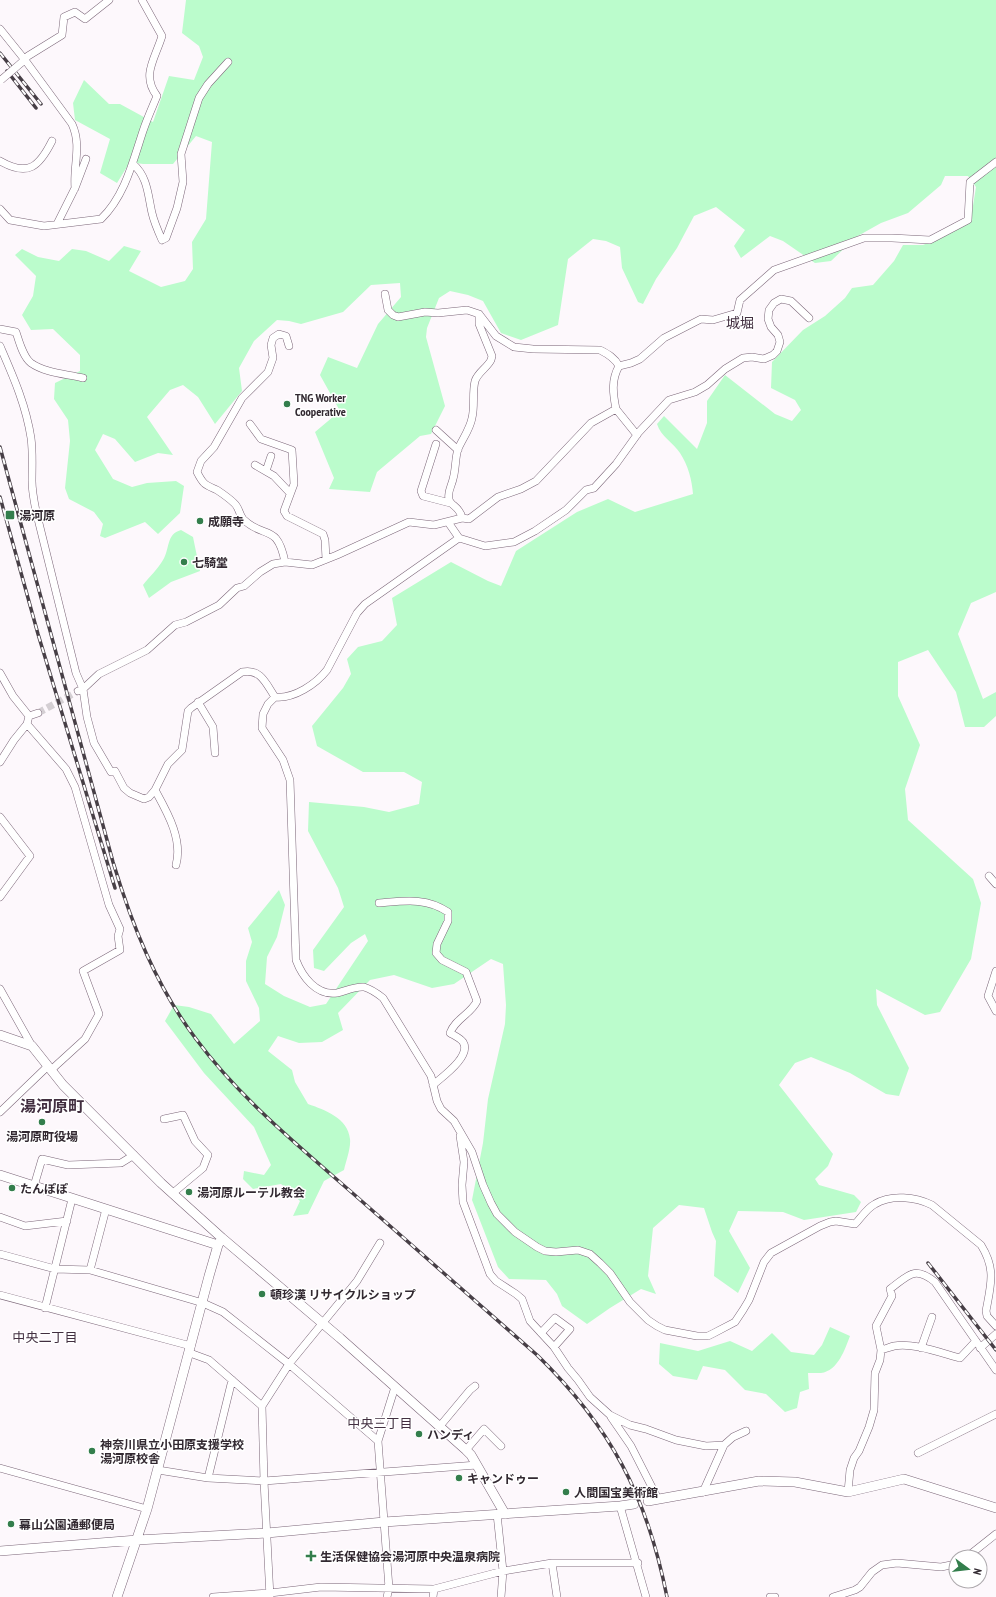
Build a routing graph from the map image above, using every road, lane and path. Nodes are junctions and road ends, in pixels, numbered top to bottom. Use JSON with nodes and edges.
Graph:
{"nodes":[{"id":1,"x":109,"y":0,"type":"edge"},
{"id":2,"x":142,"y":0,"type":"edge"},
{"id":3,"x":0,"y":29,"type":"edge"},
{"id":4,"x":23,"y":62,"type":"junction"},
{"id":5,"x":228,"y":62,"type":"dead end"},
{"id":6,"x":0,"y":80,"type":"edge"},
{"id":7,"x":52,"y":141,"type":"dead end"},
{"id":8,"x":86,"y":159,"type":"dead end"},
{"id":9,"x":0,"y":162,"type":"edge"},
{"id":10,"x":996,"y":162,"type":"edge"},
{"id":11,"x":133,"y":164,"type":"junction"},
{"id":12,"x":75,"y":188,"type":"junction"},
{"id":13,"x":0,"y":209,"type":"edge"},
{"id":14,"x":57,"y":224,"type":"junction"},
{"id":15,"x":385,"y":294,"type":"dead end"},
{"id":16,"x":479,"y":314,"type":"junction"},
{"id":17,"x":809,"y":318,"type":"dead end"},
{"id":18,"x":0,"y":328,"type":"edge"},
{"id":19,"x":0,"y":346,"type":"edge"},
{"id":20,"x":289,"y":346,"type":"dead end"},
{"id":21,"x":619,"y":366,"type":"junction"},
{"id":22,"x":83,"y":378,"type":"dead end"},
{"id":23,"x":616,"y":409,"type":"junction"},
{"id":24,"x":250,"y":424,"type":"dead end"},
{"id":25,"x":436,"y":430,"type":"dead end"},
{"id":26,"x":637,"y":435,"type":"junction"},
{"id":27,"x":436,"y":444,"type":"dead end"},
{"id":28,"x":458,"y":450,"type":"junction"},
{"id":29,"x":271,"y":456,"type":"dead end"},
{"id":30,"x":255,"y":466,"type":"dead end"},
{"id":31,"x":266,"y":471,"type":"junction"},
{"id":32,"x":290,"y":493,"type":"junction"},
{"id":33,"x":450,"y":503,"type":"junction"},
{"id":34,"x":462,"y":518,"type":"junction"},
{"id":35,"x":448,"y":522,"type":"junction"},
{"id":36,"x":460,"y":538,"type":"junction"},
{"id":37,"x":326,"y":559,"type":"junction"},
{"id":38,"x":285,"y":562,"type":"junction"},
{"id":39,"x":0,"y":673,"type":"edge"},
{"id":40,"x":81,"y":690,"type":"junction"},
{"id":41,"x":275,"y":696,"type":"junction"},
{"id":42,"x":198,"y":702,"type":"junction"},
{"id":43,"x":38,"y":712,"type":"tunnel mouth"},
{"id":44,"x":30,"y":716,"type":"junction"},
{"id":45,"x":27,"y":724,"type":"junction"},
{"id":46,"x":215,"y":753,"type":"dead end"},
{"id":47,"x":110,"y":761,"type":"dead end"},
{"id":48,"x":0,"y":762,"type":"edge"},
{"id":49,"x":115,"y":771,"type":"junction"},
{"id":50,"x":155,"y":790,"type":"junction"},
{"id":51,"x":0,"y":817,"type":"edge"},
{"id":52,"x":176,"y":864,"type":"dead end"},
{"id":53,"x":989,"y":876,"type":"dead end"},
{"id":54,"x":996,"y":884,"type":"edge"},
{"id":55,"x":0,"y":897,"type":"edge"},
{"id":56,"x":379,"y":903,"type":"dead end"},
{"id":57,"x":996,"y":971,"type":"edge"},
{"id":58,"x":0,"y":989,"type":"edge"},
{"id":59,"x":996,"y":1010,"type":"edge"},
{"id":60,"x":0,"y":1034,"type":"edge"},
{"id":61,"x":32,"y":1046,"type":"junction"},
{"id":62,"x":49,"y":1068,"type":"junction"},
{"id":63,"x":433,"y":1085,"type":"junction"},
{"id":64,"x":0,"y":1112,"type":"edge"},
{"id":65,"x":164,"y":1119,"type":"dead end"},
{"id":66,"x":459,"y":1131,"type":"junction"},
{"id":67,"x":134,"y":1155,"type":"junction"},
{"id":68,"x":0,"y":1175,"type":"edge"},
{"id":69,"x":34,"y":1186,"type":"junction"},
{"id":70,"x":172,"y":1193,"type":"junction"},
{"id":71,"x":72,"y":1199,"type":"junction"},
{"id":72,"x":106,"y":1209,"type":"junction"},
{"id":73,"x":0,"y":1217,"type":"edge"},
{"id":74,"x":67,"y":1221,"type":"junction"},
{"id":75,"x":220,"y":1242,"type":"junction"},
{"id":76,"x":380,"y":1243,"type":"dead end"},
{"id":77,"x":0,"y":1254,"type":"edge"},
{"id":78,"x":55,"y":1269,"type":"junction"},
{"id":79,"x":90,"y":1270,"type":"junction"},
{"id":80,"x":0,"y":1295,"type":"edge"},
{"id":81,"x":203,"y":1303,"type":"junction"},
{"id":82,"x":46,"y":1308,"type":"junction"},
{"id":83,"x":932,"y":1317,"type":"dead end"},
{"id":84,"x":323,"y":1324,"type":"junction"},
{"id":85,"x":996,"y":1326,"type":"edge"},
{"id":86,"x":541,"y":1333,"type":"junction"},
{"id":87,"x":996,"y":1334,"type":"edge"},
{"id":88,"x":978,"y":1344,"type":"junction"},
{"id":89,"x":554,"y":1347,"type":"junction"},
{"id":90,"x":921,"y":1348,"type":"junction"},
{"id":91,"x":190,"y":1350,"type":"junction"},
{"id":92,"x":881,"y":1350,"type":"junction"},
{"id":93,"x":289,"y":1364,"type":"junction"},
{"id":94,"x":996,"y":1370,"type":"edge"},
{"id":95,"x":232,"y":1380,"type":"junction"},
{"id":96,"x":475,"y":1386,"type":"dead end"},
{"id":97,"x":395,"y":1387,"type":"junction"},
{"id":98,"x":262,"y":1406,"type":"junction"},
{"id":99,"x":996,"y":1414,"type":"edge"},
{"id":100,"x":610,"y":1415,"type":"junction"},
{"id":101,"x":440,"y":1426,"type":"junction"},
{"id":102,"x":746,"y":1431,"type":"dead end"},
{"id":103,"x":378,"y":1441,"type":"junction"},
{"id":104,"x":724,"y":1444,"type":"junction"},
{"id":105,"x":501,"y":1446,"type":"dead end"},
{"id":106,"x":466,"y":1450,"type":"junction"},
{"id":107,"x":918,"y":1453,"type":"dead end"},
{"id":108,"x":477,"y":1465,"type":"junction"},
{"id":109,"x":0,"y":1468,"type":"edge"},
{"id":110,"x":158,"y":1470,"type":"junction"},
{"id":111,"x":381,"y":1472,"type":"junction"},
{"id":112,"x":208,"y":1478,"type":"junction"},
{"id":113,"x":264,"y":1481,"type":"junction"},
{"id":114,"x":703,"y":1492,"type":"junction"},
{"id":115,"x":848,"y":1492,"type":"junction"},
{"id":116,"x":653,"y":1500,"type":"joint"},
{"id":117,"x":634,"y":1504,"type":"dead end"},
{"id":118,"x":620,"y":1506,"type":"junction"},
{"id":119,"x":996,"y":1508,"type":"edge"},
{"id":120,"x":148,"y":1509,"type":"junction"},
{"id":121,"x":501,"y":1514,"type":"junction"},
{"id":122,"x":384,"y":1522,"type":"junction"},
{"id":123,"x":267,"y":1533,"type":"junction"},
{"id":124,"x":996,"y":1534,"type":"edge"},
{"id":125,"x":137,"y":1540,"type":"junction"},
{"id":126,"x":977,"y":1549,"type":"edge"},
{"id":127,"x":0,"y":1551,"type":"edge"},
{"id":128,"x":552,"y":1563,"type":"junction"},
{"id":129,"x":638,"y":1563,"type":"junction"},
{"id":130,"x":948,"y":1566,"type":"edge"},
{"id":131,"x":503,"y":1571,"type":"junction"},
{"id":132,"x":389,"y":1588,"type":"junction"},
{"id":133,"x":434,"y":1589,"type":"junction"},
{"id":134,"x":270,"y":1595,"type":"edge"},
{"id":135,"x":117,"y":1597,"type":"edge"},
{"id":136,"x":213,"y":1597,"type":"edge"},
{"id":137,"x":387,"y":1597,"type":"edge"},
{"id":138,"x":433,"y":1597,"type":"edge"},
{"id":139,"x":501,"y":1597,"type":"edge"},
{"id":140,"x":557,"y":1597,"type":"edge"},
{"id":141,"x":646,"y":1597,"type":"edge"},
{"id":142,"x":770,"y":1597,"type":"edge"},
{"id":143,"x":775,"y":1597,"type":"edge"},
{"id":144,"x":833,"y":1597,"type":"edge"}],
"edges":[{"from":1,"to":4,"type":"street"},
{"from":2,"to":11,"type":"street"},
{"from":3,"to":4,"type":"street"},
{"from":4,"to":6,"type":"street","bridge":true},
{"from":4,"to":12,"type":"street"},
{"from":5,"to":11,"type":"street"},
{"from":7,"to":9,"type":"street"},
{"from":8,"to":12,"type":"street"},
{"from":10,"to":21,"type":"street"},
{"from":11,"to":14,"type":"street"},
{"from":12,"to":14,"type":"street"},
{"from":13,"to":14,"type":"street"},
{"from":15,"to":16,"type":"street"},
{"from":16,"to":21,"type":"street"},
{"from":16,"to":28,"type":"street"},
{"from":17,"to":26,"type":"street"},
{"from":18,"to":22,"type":"street"},
{"from":19,"to":40,"type":"street"},
{"from":20,"to":38,"type":"street"},
{"from":21,"to":23,"type":"street"},
{"from":23,"to":26,"type":"street"},
{"from":23,"to":34,"type":"street"},
{"from":24,"to":32,"type":"street"},
{"from":25,"to":28,"type":"street"},
{"from":26,"to":36,"type":"street"},
{"from":27,"to":33,"type":"street"},
{"from":28,"to":33,"type":"street"},
{"from":29,"to":31,"type":"street"},
{"from":30,"to":31,"type":"street"},
{"from":31,"to":32,"type":"street"},
{"from":32,"to":37,"type":"street"},
{"from":33,"to":34,"type":"street"},
{"from":34,"to":35,"type":"street"},
{"from":35,"to":36,"type":"street"},
{"from":35,"to":37,"type":"street"},
{"from":36,"to":41,"type":"street"},
{"from":37,"to":38,"type":"street"},
{"from":38,"to":40,"type":"street"},
{"from":39,"to":44,"type":"street"},
{"from":40,"to":49,"type":"street"},
{"from":41,"to":42,"type":"street"},
{"from":41,"to":63,"type":"street"},
{"from":42,"to":46,"type":"street"},
{"from":42,"to":50,"type":"street"},
{"from":43,"to":44,"type":"street"},
{"from":44,"to":45,"type":"street"},
{"from":45,"to":48,"type":"street"},
{"from":45,"to":62,"type":"street"},
{"from":47,"to":49,"type":"street"},
{"from":49,"to":50,"type":"street"},
{"from":50,"to":52,"type":"street"},
{"from":51,"to":55,"type":"street"},
{"from":53,"to":54,"type":"street"},
{"from":56,"to":63,"type":"street"},
{"from":57,"to":59,"type":"street"},
{"from":58,"to":61,"type":"street"},
{"from":60,"to":61,"type":"street"},
{"from":61,"to":62,"type":"street"},
{"from":62,"to":64,"type":"street"},
{"from":62,"to":67,"type":"street"},
{"from":63,"to":66,"type":"street"},
{"from":65,"to":70,"type":"street"},
{"from":66,"to":85,"type":"street"},
{"from":66,"to":86,"type":"street"},
{"from":67,"to":69,"type":"street"},
{"from":67,"to":70,"type":"street"},
{"from":68,"to":69,"type":"street"},
{"from":69,"to":71,"type":"street"},
{"from":70,"to":75,"type":"street"},
{"from":71,"to":72,"type":"street"},
{"from":71,"to":74,"type":"street"},
{"from":72,"to":75,"type":"street"},
{"from":72,"to":79,"type":"street"},
{"from":73,"to":74,"type":"street"},
{"from":74,"to":78,"type":"street"},
{"from":75,"to":81,"type":"street"},
{"from":75,"to":84,"type":"street"},
{"from":76,"to":84,"type":"street"},
{"from":77,"to":78,"type":"street"},
{"from":78,"to":79,"type":"street"},
{"from":78,"to":82,"type":"street"},
{"from":79,"to":81,"type":"street"},
{"from":80,"to":82,"type":"street"},
{"from":81,"to":91,"type":"street"},
{"from":81,"to":93,"type":"street"},
{"from":82,"to":91,"type":"street"},
{"from":83,"to":90,"type":"street"},
{"from":84,"to":93,"type":"street"},
{"from":84,"to":97,"type":"street"},
{"from":86,"to":89,"type":"street"},
{"from":86,"to":89,"type":"street"},
{"from":87,"to":88,"type":"street"},
{"from":88,"to":90,"type":"street"},
{"from":88,"to":92,"type":"street"},
{"from":88,"to":94,"type":"street"},
{"from":89,"to":100,"type":"street"},
{"from":90,"to":92,"type":"street"},
{"from":91,"to":95,"type":"street"},
{"from":91,"to":110,"type":"street"},
{"from":92,"to":115,"type":"street"},
{"from":93,"to":98,"type":"street"},
{"from":93,"to":103,"type":"street"},
{"from":95,"to":98,"type":"street"},
{"from":95,"to":112,"type":"street"},
{"from":96,"to":101,"type":"street"},
{"from":97,"to":101,"type":"street"},
{"from":97,"to":103,"type":"street"},
{"from":98,"to":113,"type":"street"},
{"from":99,"to":107,"type":"street"},
{"from":100,"to":104,"type":"street"},
{"from":100,"to":116,"type":"street"},
{"from":101,"to":106,"type":"street"},
{"from":102,"to":104,"type":"street"},
{"from":103,"to":111,"type":"street"},
{"from":104,"to":114,"type":"street"},
{"from":105,"to":106,"type":"street"},
{"from":106,"to":108,"type":"street"},
{"from":108,"to":111,"type":"street"},
{"from":108,"to":121,"type":"street"},
{"from":109,"to":120,"type":"street"},
{"from":110,"to":112,"type":"street"},
{"from":110,"to":120,"type":"street"},
{"from":111,"to":113,"type":"street"},
{"from":111,"to":122,"type":"street"},
{"from":112,"to":113,"type":"street"},
{"from":113,"to":123,"type":"street"},
{"from":114,"to":115,"type":"street"},
{"from":114,"to":116,"type":"street"},
{"from":115,"to":119,"type":"street"},
{"from":117,"to":118,"type":"street"},
{"from":118,"to":121,"type":"street"},
{"from":118,"to":129,"type":"street"},
{"from":120,"to":125,"type":"street"},
{"from":121,"to":122,"type":"street"},
{"from":121,"to":131,"type":"street"},
{"from":122,"to":123,"type":"street"},
{"from":122,"to":132,"type":"street"},
{"from":123,"to":125,"type":"street"},
{"from":123,"to":134,"type":"street"},
{"from":124,"to":126,"type":"street"},
{"from":125,"to":127,"type":"street"},
{"from":125,"to":135,"type":"street"},
{"from":128,"to":129,"type":"street"},
{"from":128,"to":131,"type":"street"},
{"from":128,"to":140,"type":"street"},
{"from":129,"to":141,"type":"street"},
{"from":130,"to":144,"type":"street"},
{"from":131,"to":133,"type":"street"},
{"from":131,"to":139,"type":"street"},
{"from":132,"to":133,"type":"street"},
{"from":132,"to":134,"type":"street"},
{"from":132,"to":137,"type":"street"},
{"from":133,"to":138,"type":"street"},
{"from":134,"to":136,"type":"street"},
{"from":142,"to":143,"type":"street"}]}
